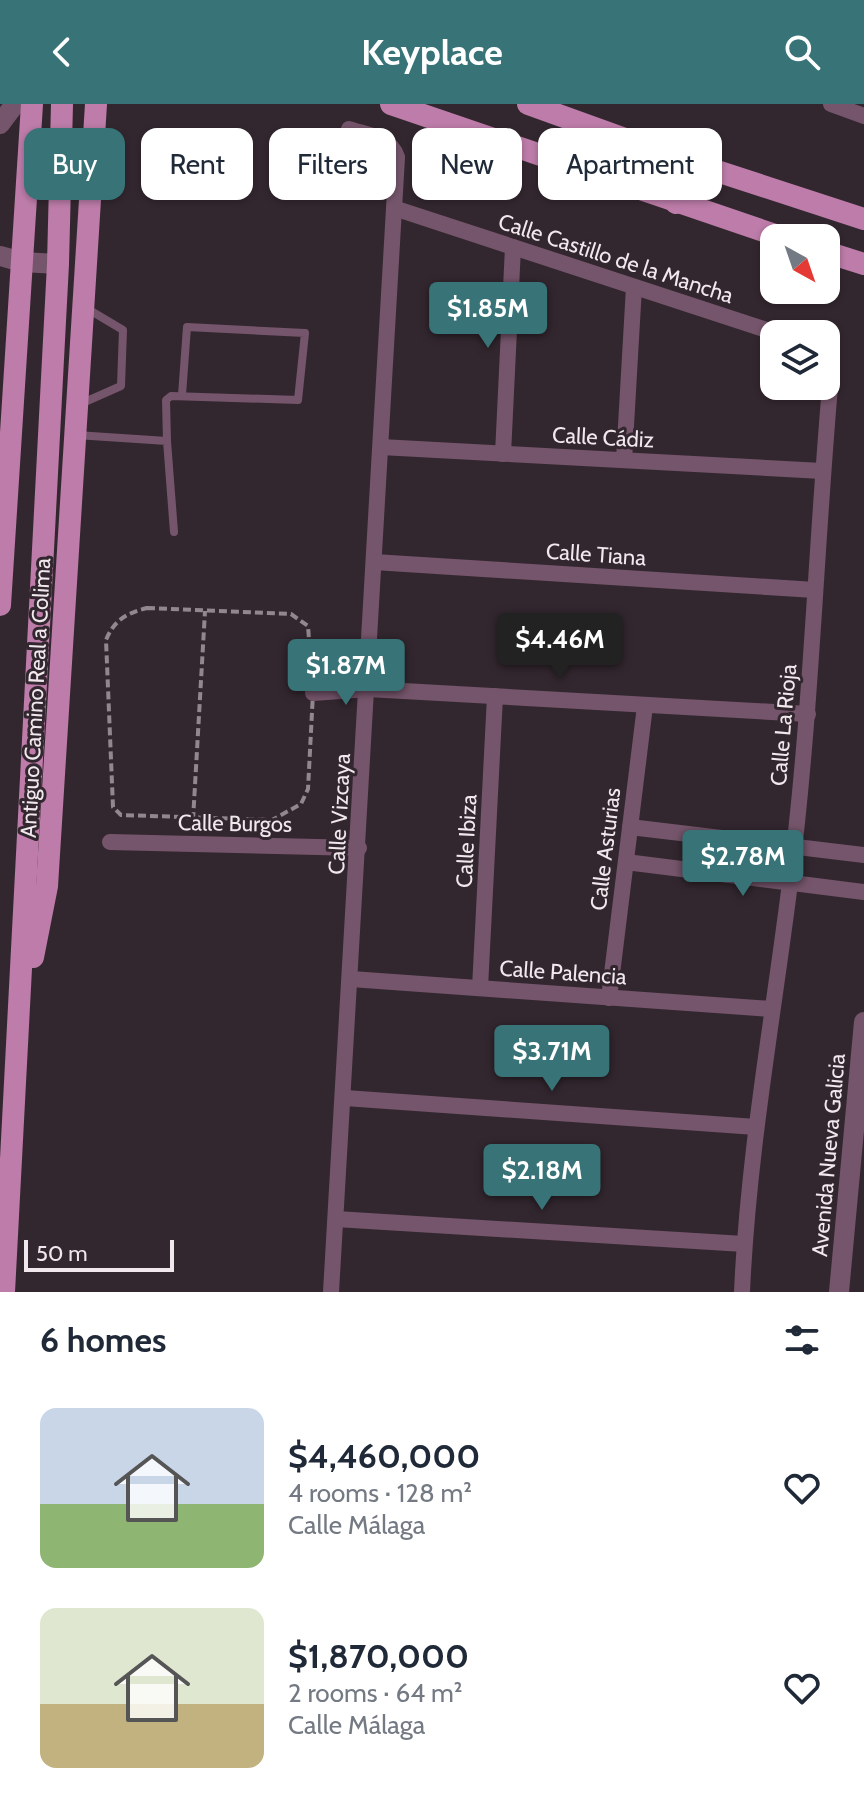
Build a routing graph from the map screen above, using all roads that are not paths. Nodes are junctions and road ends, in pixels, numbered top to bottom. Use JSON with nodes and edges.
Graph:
{"nodes":[{"id":1,"x":15,"y":104,"type":"edge"},
{"id":2,"x":32,"y":104,"type":"edge"},
{"id":3,"x":62,"y":104,"type":"edge"},
{"id":4,"x":87,"y":104,"type":"edge"},
{"id":5,"x":96,"y":104,"type":"edge"},
{"id":6,"x":391,"y":104,"type":"edge"},
{"id":7,"x":528,"y":104,"type":"edge"},
{"id":8,"x":831,"y":104,"type":"edge"},
{"id":9,"x":864,"y":116,"type":"edge"},
{"id":10,"x":0,"y":124,"type":"edge"},
{"id":11,"x":61,"y":128,"type":"edge"},
{"id":12,"x":68,"y":128,"type":"edge"},
{"id":13,"x":595,"y":128,"type":"edge"},
{"id":14,"x":396,"y":154,"type":"edge"},
{"id":15,"x":722,"y":173,"type":"edge"},
{"id":16,"x":396,"y":174,"type":"edge"},
{"id":17,"x":59,"y":200,"type":"edge"},
{"id":18,"x":394,"y":200,"type":"edge"},
{"id":19,"x":677,"y":200,"type":"edge"},
{"id":20,"x":676,"y":203,"type":"junction"},
{"id":21,"x":394,"y":208,"type":"junction"},
{"id":22,"x":864,"y":219,"type":"edge"},
{"id":23,"x":760,"y":230,"type":"edge"},
{"id":24,"x":513,"y":247,"type":"junction"},
{"id":25,"x":840,"y":256,"type":"edge"},
{"id":26,"x":11,"y":259,"type":"edge"},
{"id":27,"x":58,"y":264,"type":"junction"},
{"id":28,"x":864,"y":264,"type":"edge"},
{"id":29,"x":634,"y":287,"type":"junction"},
{"id":30,"x":83,"y":306,"type":"junction"},
{"id":31,"x":760,"y":328,"type":"edge"},
{"id":32,"x":182,"y":395,"type":"junction"},
{"id":33,"x":829,"y":400,"type":"edge"},
{"id":34,"x":77,"y":405,"type":"junction"},
{"id":35,"x":75,"y":435,"type":"junction"},
{"id":36,"x":167,"y":441,"type":"junction"},
{"id":37,"x":381,"y":447,"type":"junction"},
{"id":38,"x":503,"y":454,"type":"junction"},
{"id":39,"x":624,"y":460,"type":"junction"},
{"id":40,"x":822,"y":471,"type":"junction"},
{"id":41,"x":5,"y":489,"type":"edge"},
{"id":42,"x":174,"y":532,"type":"dead end"},
{"id":43,"x":374,"y":562,"type":"junction"},
{"id":44,"x":815,"y":590,"type":"junction"},
{"id":45,"x":0,"y":605,"type":"edge"},
{"id":46,"x":368,"y":689,"type":"junction"},
{"id":47,"x":313,"y":693,"type":"road end"},
{"id":48,"x":495,"y":696,"type":"junction"},
{"id":49,"x":645,"y":706,"type":"junction"},
{"id":50,"x":808,"y":714,"type":"junction"},
{"id":51,"x":630,"y":827,"type":"junction"},
{"id":52,"x":110,"y":842,"type":"dead end"},
{"id":53,"x":359,"y":848,"type":"junction"},
{"id":54,"x":794,"y":848,"type":"junction"},
{"id":55,"x":864,"y":855,"type":"edge"},
{"id":56,"x":626,"y":862,"type":"junction"},
{"id":57,"x":790,"y":884,"type":"junction"},
{"id":58,"x":864,"y":892,"type":"edge"},
{"id":59,"x":351,"y":979,"type":"junction"},
{"id":60,"x":480,"y":988,"type":"junction"},
{"id":61,"x":609,"y":998,"type":"junction"},
{"id":62,"x":771,"y":1009,"type":"junction"},
{"id":63,"x":864,"y":1022,"type":"edge"},
{"id":64,"x":17,"y":1036,"type":"junction"},
{"id":65,"x":7,"y":1080,"type":"edge"},
{"id":66,"x":345,"y":1098,"type":"junction"},
{"id":67,"x":756,"y":1127,"type":"junction"},
{"id":68,"x":336,"y":1219,"type":"junction"},
{"id":69,"x":744,"y":1244,"type":"junction"},
{"id":70,"x":4,"y":1292,"type":"edge"},
{"id":71,"x":331,"y":1292,"type":"edge"},
{"id":72,"x":742,"y":1292,"type":"edge"},
{"id":73,"x":839,"y":1292,"type":"edge"}],
"edges":[{"from":1,"to":10,"type":"street"},
{"from":2,"to":26,"type":"main road","name":"Antiguo Camino Real a Colima"},
{"from":3,"to":11,"type":"main road","name":"Antiguo Camino Real a Colima"},
{"from":4,"to":12,"type":"main road"},
{"from":5,"to":30,"type":"main road"},
{"from":6,"to":20,"type":"main road"},
{"from":7,"to":13,"type":"main road"},
{"from":8,"to":9,"type":"street"},
{"from":14,"to":16,"type":"street","name":"Calle Vizcaya"},
{"from":15,"to":22,"type":"main road"},
{"from":17,"to":27,"type":"main road","name":"Antiguo Camino Real a Colima"},
{"from":18,"to":21,"type":"street","name":"Calle Vizcaya"},
{"from":19,"to":20,"type":"main road"},
{"from":20,"to":23,"type":"main road"},
{"from":21,"to":24,"type":"street","name":"Calle Castillo de la Mancha"},
{"from":21,"to":37,"type":"street","name":"Calle Vizcaya"},
{"from":24,"to":29,"type":"street","name":"Calle Castillo de la Mancha"},
{"from":24,"to":38,"type":"street"},
{"from":25,"to":28,"type":"main road"},
{"from":26,"to":27,"type":"street"},
{"from":26,"to":41,"type":"main road","name":"Antiguo Camino Real a Colima"},
{"from":27,"to":64,"type":"main road","name":"Antiguo Camino Real a Colima"},
{"from":29,"to":31,"type":"street","name":"Calle Castillo de la Mancha"},
{"from":29,"to":39,"type":"street"},
{"from":30,"to":34,"type":"main road"},
{"from":30,"to":34,"type":"lane"},
{"from":32,"to":32,"type":"lane"},
{"from":32,"to":36,"type":"lane"},
{"from":33,"to":40,"type":"street","name":"Calle La Rioja"},
{"from":34,"to":35,"type":"main road"},
{"from":35,"to":36,"type":"lane"},
{"from":35,"to":64,"type":"main road"},
{"from":36,"to":42,"type":"lane"},
{"from":37,"to":38,"type":"street","name":"Calle Cádiz"},
{"from":37,"to":43,"type":"street","name":"Calle Vizcaya"},
{"from":38,"to":39,"type":"street","name":"Calle Cádiz"},
{"from":39,"to":40,"type":"street","name":"Calle Cádiz"},
{"from":40,"to":44,"type":"street","name":"Calle La Rioja"},
{"from":41,"to":45,"type":"main road","name":"Antiguo Camino Real a Colima"},
{"from":43,"to":44,"type":"street","name":"Calle Tiana"},
{"from":43,"to":46,"type":"street","name":"Calle Vizcaya"},
{"from":44,"to":50,"type":"street","name":"Calle La Rioja"},
{"from":46,"to":47,"type":"street"},
{"from":46,"to":48,"type":"street"},
{"from":46,"to":53,"type":"street","name":"Calle Vizcaya"},
{"from":48,"to":49,"type":"street"},
{"from":48,"to":60,"type":"street","name":"Calle Ibiza"},
{"from":49,"to":50,"type":"street"},
{"from":49,"to":51,"type":"street","name":"Calle Asturias"},
{"from":50,"to":54,"type":"street","name":"Calle La Rioja"},
{"from":51,"to":54,"type":"street"},
{"from":51,"to":56,"type":"street","name":"Calle Asturias"},
{"from":52,"to":53,"type":"street","name":"Calle Burgos"},
{"from":53,"to":59,"type":"street","name":"Calle Vizcaya"},
{"from":54,"to":55,"type":"street"},
{"from":54,"to":57,"type":"street","name":"Calle La Rioja"},
{"from":56,"to":57,"type":"street"},
{"from":56,"to":61,"type":"street","name":"Calle Asturias"},
{"from":57,"to":58,"type":"street"},
{"from":57,"to":62,"type":"street","name":"Calle La Rioja"},
{"from":59,"to":60,"type":"street","name":"Calle Palencia"},
{"from":59,"to":66,"type":"street","name":"Calle Vizcaya"},
{"from":60,"to":61,"type":"street","name":"Calle Palencia"},
{"from":61,"to":62,"type":"street","name":"Calle Palencia"},
{"from":62,"to":67,"type":"street","name":"Calle La Rioja"},
{"from":63,"to":73,"type":"street","name":"Avenida Nueva Galicia"},
{"from":64,"to":65,"type":"main road","name":"Antiguo Camino Real a Colima"},
{"from":65,"to":70,"type":"main road","name":"Antiguo Camino Real a Colima"},
{"from":66,"to":67,"type":"street"},
{"from":66,"to":68,"type":"street","name":"Calle Vizcaya"},
{"from":67,"to":69,"type":"street","name":"Calle La Rioja"},
{"from":68,"to":69,"type":"street"},
{"from":68,"to":71,"type":"street","name":"Calle Vizcaya"},
{"from":69,"to":72,"type":"street","name":"Calle La Rioja"}]}
